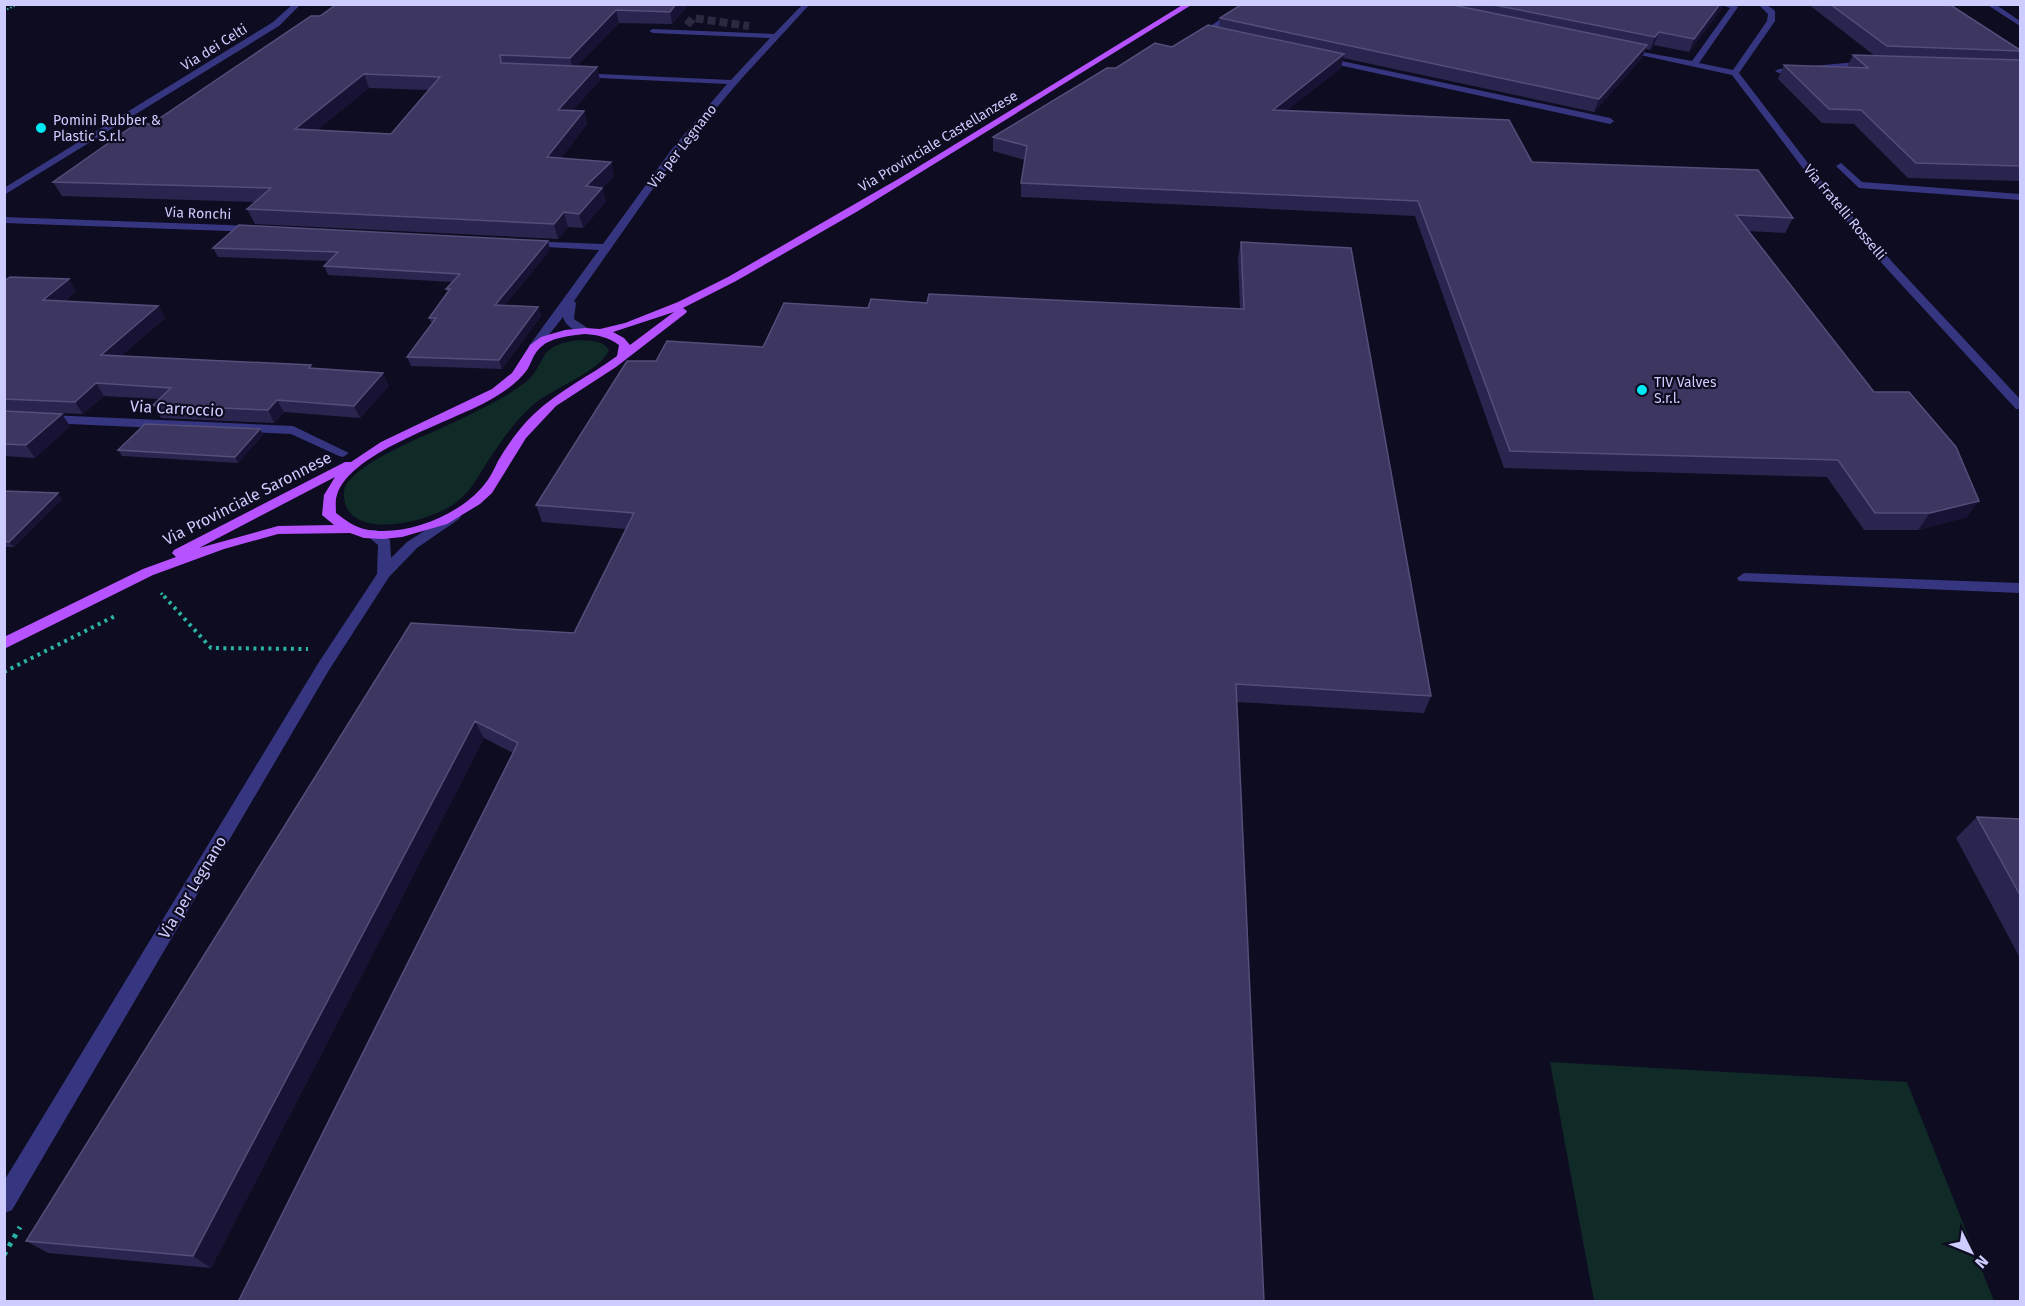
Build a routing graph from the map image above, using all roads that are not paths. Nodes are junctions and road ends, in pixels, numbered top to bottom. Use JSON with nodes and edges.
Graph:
{"nodes":[{"id":1,"x":298,"y":4,"type":"edge"},
{"id":2,"x":807,"y":4,"type":"edge"},
{"id":3,"x":1190,"y":4,"type":"edge"},
{"id":4,"x":1248,"y":4,"type":"edge"},
{"id":5,"x":1722,"y":4,"type":"edge"},
{"id":6,"x":1761,"y":4,"type":"edge"},
{"id":7,"x":1989,"y":4,"type":"edge"},
{"id":8,"x":2020,"y":24,"type":"edge"},
{"id":9,"x":687,"y":25,"type":"dead end"},
{"id":10,"x":749,"y":26,"type":"tunnel mouth"},
{"id":11,"x":653,"y":31,"type":"edge"},
{"id":12,"x":682,"y":32,"type":"junction"},
{"id":13,"x":779,"y":33,"type":"junction"},
{"id":14,"x":1229,"y":38,"type":"edge"},
{"id":15,"x":1614,"y":48,"type":"edge"},
{"id":16,"x":1310,"y":56,"type":"edge"},
{"id":17,"x":1880,"y":63,"type":"edge"},
{"id":18,"x":1694,"y":64,"type":"junction"},
{"id":19,"x":1779,"y":70,"type":"dead end"},
{"id":20,"x":1736,"y":73,"type":"junction"},
{"id":21,"x":575,"y":75,"type":"edge"},
{"id":22,"x":732,"y":82,"type":"junction"},
{"id":23,"x":1610,"y":121,"type":"dead end"},
{"id":24,"x":1841,"y":166,"type":"dead end"},
{"id":25,"x":4,"y":192,"type":"edge"},
{"id":26,"x":2020,"y":196,"type":"edge"},
{"id":27,"x":4,"y":220,"type":"edge"},
{"id":28,"x":263,"y":229,"type":"edge"},
{"id":29,"x":524,"y":243,"type":"edge"},
{"id":30,"x":606,"y":247,"type":"junction"},
{"id":31,"x":699,"y":298,"type":"junction"},
{"id":32,"x":572,"y":300,"type":"junction"},
{"id":33,"x":585,"y":331,"type":"junction"},
{"id":34,"x":601,"y":332,"type":"junction"},
{"id":35,"x":533,"y":348,"type":"junction"},
{"id":36,"x":622,"y":357,"type":"junction"},
{"id":37,"x":2020,"y":406,"type":"edge"},
{"id":38,"x":4,"y":417,"type":"edge"},
{"id":39,"x":343,"y":453,"type":"dead end"},
{"id":40,"x":364,"y":458,"type":"junction"},
{"id":41,"x":454,"y":516,"type":"junction"},
{"id":42,"x":349,"y":529,"type":"junction"},
{"id":43,"x":371,"y":533,"type":"junction"},
{"id":44,"x":148,"y":572,"type":"junction"},
{"id":45,"x":384,"y":574,"type":"junction"},
{"id":46,"x":1744,"y":578,"type":"dead end"},
{"id":47,"x":2020,"y":588,"type":"edge"},
{"id":48,"x":4,"y":644,"type":"edge"},
{"id":49,"x":4,"y":1202,"type":"edge"}],
"edges":[{"from":1,"to":25,"type":"street","name":"Via dei Celti"},
{"from":2,"to":13,"type":"street","name":"Via per Legnano"},
{"from":3,"to":31,"type":"main road","name":"Via Provinciale Castellanzese"},
{"from":4,"to":14,"type":"street"},
{"from":5,"to":18,"type":"street"},
{"from":6,"to":20,"type":"street"},
{"from":7,"to":8,"type":"street"},
{"from":9,"to":12,"type":"street"},
{"from":10,"to":13,"type":"street"},
{"from":11,"to":12,"type":"street"},
{"from":12,"to":13,"type":"street"},
{"from":13,"to":22,"type":"street","name":"Via per Legnano"},
{"from":15,"to":18,"type":"street"},
{"from":16,"to":23,"type":"street"},
{"from":17,"to":19,"type":"street"},
{"from":18,"to":20,"type":"street"},
{"from":20,"to":37,"type":"street","name":"Via Fratelli Rosselli"},
{"from":21,"to":22,"type":"street"},
{"from":22,"to":30,"type":"street","name":"Via per Legnano"},
{"from":24,"to":26,"type":"street"},
{"from":27,"to":28,"type":"street","name":"Via Ronchi"},
{"from":29,"to":30,"type":"street"},
{"from":30,"to":32,"type":"street","name":"Via per Legnano"},
{"from":31,"to":34,"type":"main road","name":"Via Provinciale Castellanzese"},
{"from":31,"to":36,"type":"main road","name":"Via Provinciale Castellanzese"},
{"from":32,"to":33,"type":"street"},
{"from":32,"to":35,"type":"street","name":"Via per Legnano"},
{"from":33,"to":34,"type":"main road"},
{"from":33,"to":35,"type":"main road"},
{"from":34,"to":36,"type":"main road"},
{"from":35,"to":40,"type":"main road"},
{"from":36,"to":41,"type":"main road","name":"Via Provinciale Castellanzese"},
{"from":38,"to":39,"type":"street","name":"Via Carroccio"},
{"from":40,"to":42,"type":"main road"},
{"from":40,"to":44,"type":"main road","name":"Via Provinciale Saronnese"},
{"from":41,"to":43,"type":"main road","name":"Via Provinciale Saronnese"},
{"from":41,"to":45,"type":"street","name":"Via per Legnano"},
{"from":42,"to":43,"type":"main road","name":"Via Provinciale Saronnese"},
{"from":42,"to":44,"type":"main road","name":"Via Provinciale Saronnese"},
{"from":43,"to":45,"type":"street"},
{"from":44,"to":48,"type":"main road","name":"Via Provinciale Saronnese"},
{"from":45,"to":49,"type":"street","name":"Via per Legnano"},
{"from":46,"to":47,"type":"street"}]}
